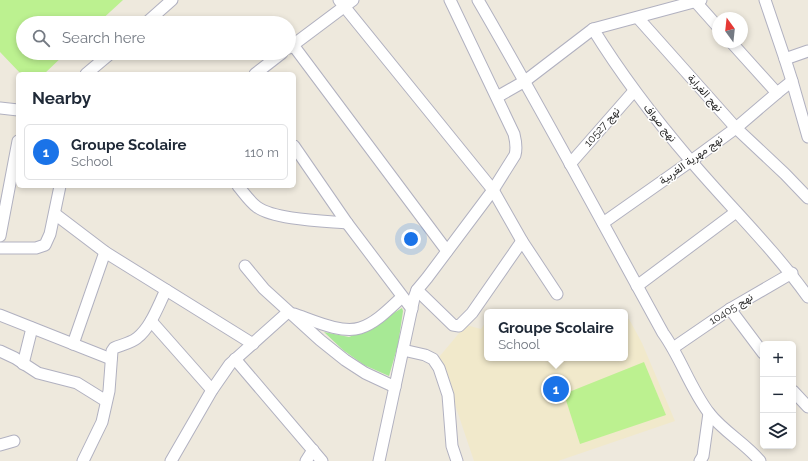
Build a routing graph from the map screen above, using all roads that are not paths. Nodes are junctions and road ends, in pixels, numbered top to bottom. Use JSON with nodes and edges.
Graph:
{"nodes":[{"id":1,"x":172,"y":0,"type":"edge"},
{"id":2,"x":450,"y":0,"type":"edge"},
{"id":3,"x":478,"y":0,"type":"edge"},
{"id":4,"x":697,"y":0,"type":"edge"},
{"id":5,"x":764,"y":0,"type":"edge"},
{"id":6,"x":345,"y":2,"type":"edge"},
{"id":7,"x":154,"y":16,"type":"edge"},
{"id":8,"x":638,"y":18,"type":"junction"},
{"id":9,"x":712,"y":19,"type":"edge"},
{"id":10,"x":593,"y":29,"type":"junction"},
{"id":11,"x":296,"y":42,"type":"edge"},
{"id":12,"x":736,"y":48,"type":"edge"},
{"id":13,"x":808,"y":51,"type":"edge"},
{"id":14,"x":296,"y":53,"type":"edge"},
{"id":15,"x":785,"y":58,"type":"junction"},
{"id":16,"x":103,"y":60,"type":"edge"},
{"id":17,"x":273,"y":60,"type":"edge"},
{"id":18,"x":88,"y":72,"type":"edge"},
{"id":19,"x":257,"y":72,"type":"edge"},
{"id":20,"x":526,"y":81,"type":"junction"},
{"id":21,"x":792,"y":81,"type":"junction"},
{"id":22,"x":634,"y":91,"type":"junction"},
{"id":23,"x":777,"y":93,"type":"junction"},
{"id":24,"x":497,"y":97,"type":"junction"},
{"id":25,"x":0,"y":108,"type":"edge"},
{"id":26,"x":16,"y":110,"type":"edge"},
{"id":27,"x":736,"y":128,"type":"junction"},
{"id":28,"x":808,"y":137,"type":"edge"},
{"id":29,"x":296,"y":149,"type":"edge"},
{"id":30,"x":16,"y":152,"type":"edge"},
{"id":31,"x":691,"y":161,"type":"junction"},
{"id":32,"x":570,"y":164,"type":"junction"},
{"id":33,"x":60,"y":188,"type":"edge"},
{"id":34,"x":240,"y":188,"type":"edge"},
{"id":35,"x":493,"y":190,"type":"junction"},
{"id":36,"x":808,"y":198,"type":"edge"},
{"id":37,"x":736,"y":212,"type":"junction"},
{"id":38,"x":55,"y":214,"type":"junction"},
{"id":39,"x":347,"y":223,"type":"junction"},
{"id":40,"x":602,"y":223,"type":"junction"},
{"id":41,"x":0,"y":236,"type":"edge"},
{"id":42,"x":522,"y":240,"type":"junction"},
{"id":43,"x":0,"y":248,"type":"edge"},
{"id":44,"x":447,"y":251,"type":"junction"},
{"id":45,"x":106,"y":252,"type":"junction"},
{"id":46,"x":245,"y":266,"type":"dead end"},
{"id":47,"x":792,"y":273,"type":"junction"},
{"id":48,"x":638,"y":286,"type":"junction"},
{"id":49,"x":166,"y":290,"type":"junction"},
{"id":50,"x":418,"y":290,"type":"junction"},
{"id":51,"x":557,"y":294,"type":"dead end"},
{"id":52,"x":402,"y":297,"type":"junction"},
{"id":53,"x":808,"y":297,"type":"edge"},
{"id":54,"x":412,"y":309,"type":"junction"},
{"id":55,"x":730,"y":309,"type":"junction"},
{"id":56,"x":288,"y":312,"type":"junction"},
{"id":57,"x":0,"y":315,"type":"edge"},
{"id":58,"x":151,"y":321,"type":"junction"},
{"id":59,"x":32,"y":328,"type":"junction"},
{"id":60,"x":73,"y":344,"type":"junction"},
{"id":61,"x":253,"y":344,"type":"junction"},
{"id":62,"x":673,"y":348,"type":"junction"},
{"id":63,"x":760,"y":349,"type":"edge"},
{"id":64,"x":403,"y":350,"type":"junction"},
{"id":65,"x":0,"y":352,"type":"edge"},
{"id":66,"x":111,"y":359,"type":"junction"},
{"id":67,"x":235,"y":359,"type":"junction"},
{"id":68,"x":23,"y":364,"type":"junction"},
{"id":69,"x":395,"y":387,"type":"junction"},
{"id":70,"x":212,"y":390,"type":"junction"},
{"id":71,"x":796,"y":394,"type":"edge"},
{"id":72,"x":106,"y":401,"type":"junction"},
{"id":73,"x":808,"y":407,"type":"edge"},
{"id":74,"x":709,"y":413,"type":"junction"},
{"id":75,"x":14,"y":441,"type":"dead end"},
{"id":76,"x":0,"y":445,"type":"edge"},
{"id":77,"x":313,"y":450,"type":"junction"},
{"id":78,"x":83,"y":461,"type":"edge"},
{"id":79,"x":171,"y":461,"type":"edge"},
{"id":80,"x":306,"y":461,"type":"edge"},
{"id":81,"x":322,"y":461,"type":"edge"},
{"id":82,"x":379,"y":461,"type":"edge"},
{"id":83,"x":457,"y":461,"type":"edge"},
{"id":84,"x":700,"y":461,"type":"edge"},
{"id":85,"x":760,"y":461,"type":"edge"}],
"edges":[{"from":1,"to":7,"type":"street"},
{"from":2,"to":24,"type":"street"},
{"from":3,"to":20,"type":"street"},
{"from":4,"to":8,"type":"street"},
{"from":4,"to":9,"type":"street"},
{"from":5,"to":15,"type":"street"},
{"from":6,"to":11,"type":"street"},
{"from":6,"to":35,"type":"street"},
{"from":8,"to":10,"type":"street"},
{"from":8,"to":27,"type":"street","name":"نهج الغرابة"},
{"from":10,"to":20,"type":"street"},
{"from":10,"to":22,"type":"street","name":"نهج صواف"},
{"from":12,"to":23,"type":"street"},
{"from":13,"to":15,"type":"street"},
{"from":14,"to":44,"type":"street"},
{"from":15,"to":21,"type":"street"},
{"from":16,"to":18,"type":"street"},
{"from":17,"to":19,"type":"street"},
{"from":20,"to":24,"type":"street"},
{"from":20,"to":32,"type":"street"},
{"from":21,"to":23,"type":"street","name":"نهج مهرية الغربية"},
{"from":21,"to":28,"type":"street"},
{"from":22,"to":31,"type":"street","name":"نهج صواف"},
{"from":22,"to":32,"type":"street","name":"نهج 10527"},
{"from":23,"to":27,"type":"street","name":"نهج مهرية الغربية"},
{"from":24,"to":35,"type":"street"},
{"from":25,"to":26,"type":"street"},
{"from":27,"to":31,"type":"street","name":"نهج مهرية الغربية"},
{"from":27,"to":36,"type":"street","name":"نهج الغرابة"},
{"from":29,"to":39,"type":"street"},
{"from":30,"to":41,"type":"street"},
{"from":31,"to":37,"type":"street","name":"نهج صواف"},
{"from":31,"to":40,"type":"street","name":"نهج مهرية الغربية"},
{"from":32,"to":40,"type":"street"},
{"from":33,"to":38,"type":"street"},
{"from":34,"to":39,"type":"street"},
{"from":35,"to":42,"type":"street"},
{"from":35,"to":44,"type":"street"},
{"from":37,"to":47,"type":"street","name":"نهج صواف"},
{"from":37,"to":48,"type":"street"},
{"from":38,"to":43,"type":"street"},
{"from":38,"to":45,"type":"street"},
{"from":39,"to":52,"type":"street"},
{"from":40,"to":48,"type":"street"},
{"from":42,"to":50,"type":"street"},
{"from":42,"to":51,"type":"street"},
{"from":44,"to":50,"type":"street"},
{"from":45,"to":49,"type":"street"},
{"from":45,"to":60,"type":"street"},
{"from":46,"to":56,"type":"street"},
{"from":47,"to":53,"type":"street","name":"نهج صواف"},
{"from":47,"to":55,"type":"street","name":"نهج 10405"},
{"from":48,"to":62,"type":"street"},
{"from":49,"to":58,"type":"street"},
{"from":49,"to":61,"type":"street"},
{"from":50,"to":54,"type":"street"},
{"from":52,"to":54,"type":"street"},
{"from":52,"to":56,"type":"street"},
{"from":54,"to":64,"type":"street"},
{"from":55,"to":62,"type":"street","name":"نهج 10405"},
{"from":55,"to":63,"type":"street"},
{"from":56,"to":61,"type":"street"},
{"from":56,"to":69,"type":"street"},
{"from":57,"to":59,"type":"street"},
{"from":58,"to":66,"type":"street"},
{"from":58,"to":70,"type":"street"},
{"from":59,"to":60,"type":"street"},
{"from":59,"to":68,"type":"street"},
{"from":60,"to":66,"type":"street"},
{"from":61,"to":67,"type":"street"},
{"from":62,"to":74,"type":"street"},
{"from":64,"to":69,"type":"street"},
{"from":64,"to":83,"type":"street"},
{"from":65,"to":68,"type":"street"},
{"from":66,"to":72,"type":"street"},
{"from":67,"to":70,"type":"street"},
{"from":67,"to":77,"type":"street"},
{"from":68,"to":72,"type":"street"},
{"from":69,"to":82,"type":"street"},
{"from":70,"to":79,"type":"street"},
{"from":71,"to":73,"type":"street"},
{"from":72,"to":78,"type":"street"},
{"from":74,"to":84,"type":"street"},
{"from":74,"to":85,"type":"street"},
{"from":75,"to":76,"type":"street"},
{"from":77,"to":80,"type":"street"},
{"from":77,"to":81,"type":"street"}]}
